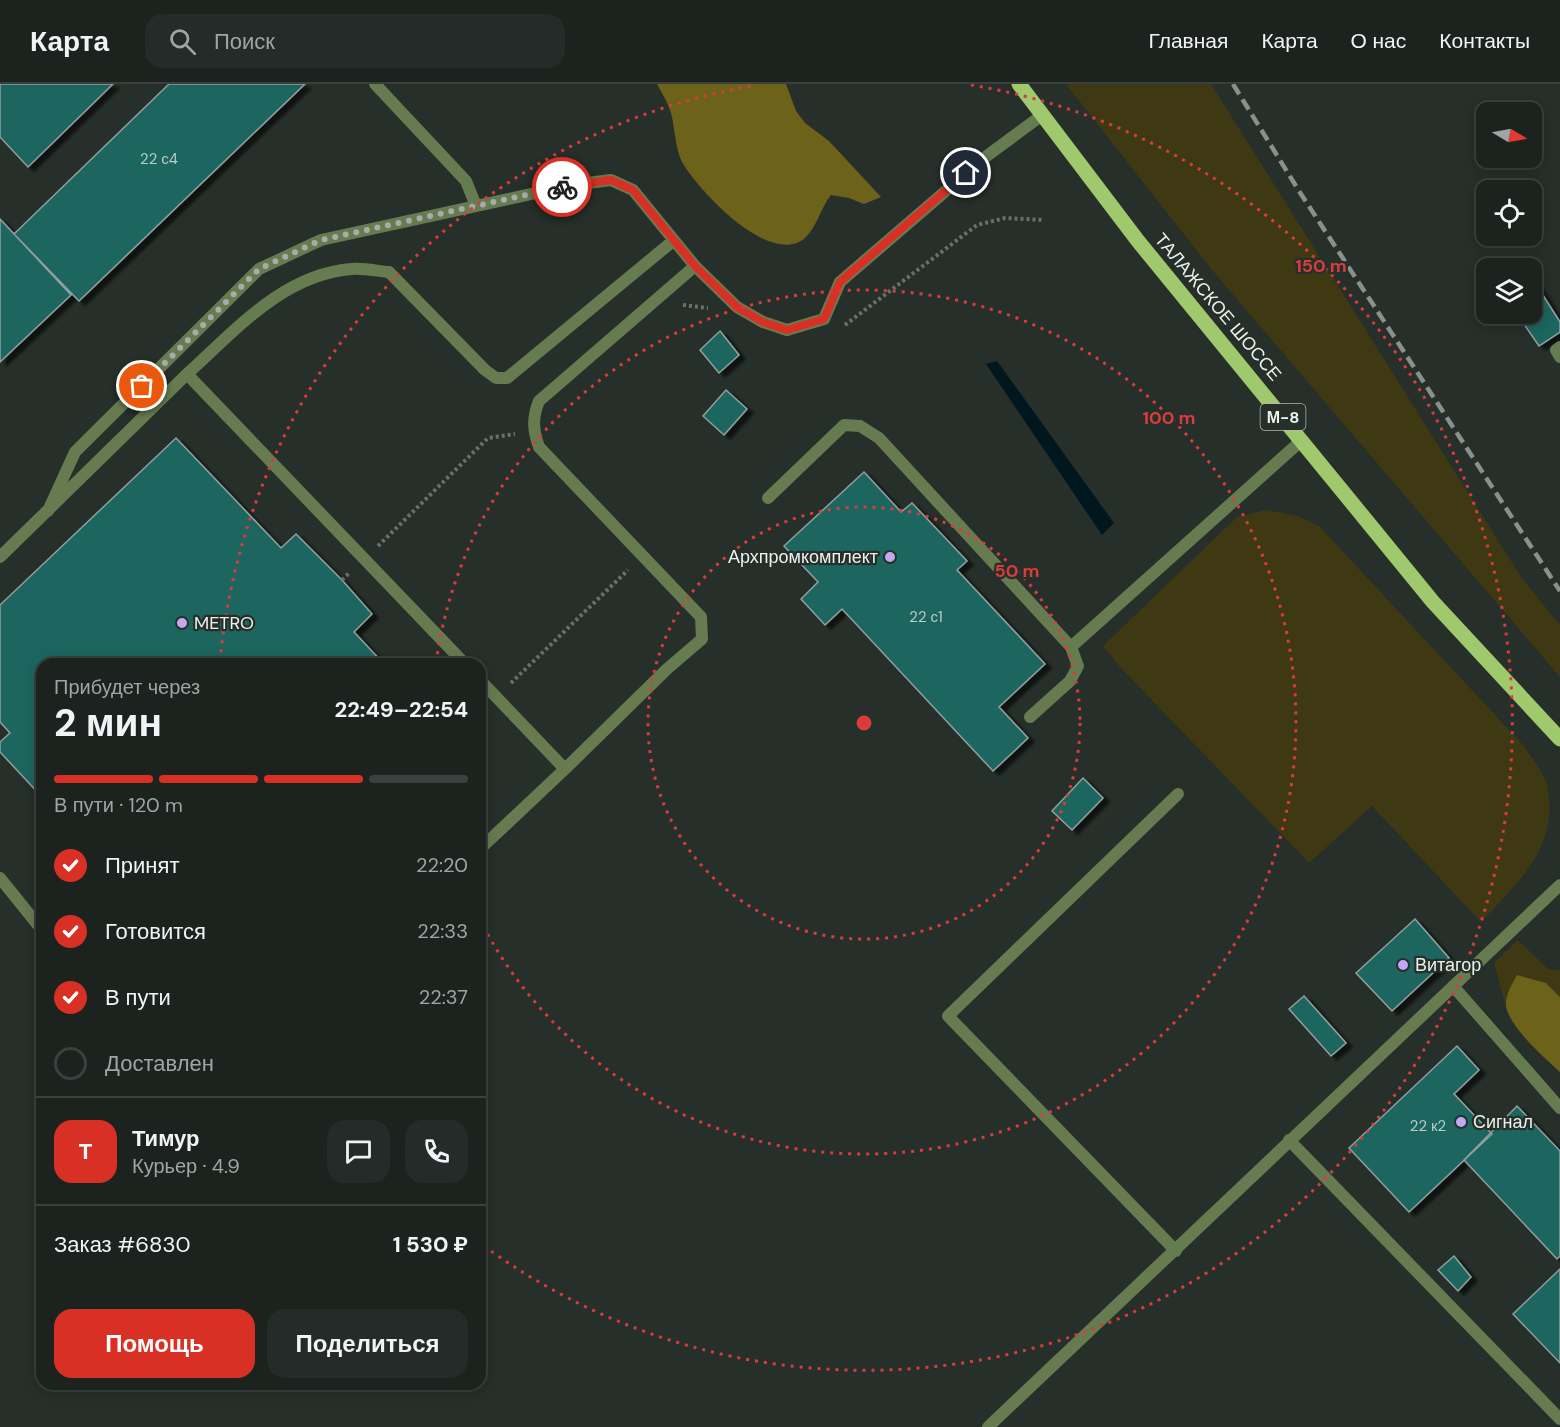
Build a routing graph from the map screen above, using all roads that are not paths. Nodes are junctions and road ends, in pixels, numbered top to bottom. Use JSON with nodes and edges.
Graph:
{"nodes":[{"id":1,"x":375,"y":84,"type":"edge"},
{"id":2,"x":1019,"y":84,"type":"edge"},
{"id":3,"x":1041,"y":116,"type":"junction"},
{"id":4,"x":476,"y":206,"type":"junction"},
{"id":5,"x":673,"y":242,"type":"junction"},
{"id":6,"x":695,"y":266,"type":"junction"},
{"id":7,"x":1560,"y":347,"type":"edge"},
{"id":8,"x":1560,"y":357,"type":"edge"},
{"id":9,"x":187,"y":374,"type":"junction"},
{"id":10,"x":1302,"y":440,"type":"junction"},
{"id":11,"x":768,"y":498,"type":"dead end"},
{"id":12,"x":48,"y":512,"type":"junction"},
{"id":13,"x":0,"y":556,"type":"edge"},
{"id":14,"x":1071,"y":647,"type":"junction"},
{"id":15,"x":459,"y":658,"type":"edge"},
{"id":16,"x":486,"y":686,"type":"edge"},
{"id":17,"x":1030,"y":717,"type":"dead end"},
{"id":18,"x":1560,"y":739,"type":"edge"},
{"id":19,"x":565,"y":769,"type":"junction"},
{"id":20,"x":1178,"y":794,"type":"dead end"},
{"id":21,"x":486,"y":843,"type":"edge"},
{"id":22,"x":0,"y":879,"type":"edge"},
{"id":23,"x":1558,"y":890,"type":"edge"},
{"id":24,"x":36,"y":923,"type":"edge"},
{"id":25,"x":1453,"y":986,"type":"junction"},
{"id":26,"x":1560,"y":1108,"type":"edge"},
{"id":27,"x":1289,"y":1140,"type":"junction"},
{"id":28,"x":1176,"y":1251,"type":"junction"},
{"id":29,"x":1560,"y":1419,"type":"edge"},
{"id":30,"x":988,"y":1427,"type":"edge"}],
"edges":[{"from":1,"to":4,"type":"lane"},
{"from":2,"to":3,"type":"main road","name":"ТАЛАЖСКОЕ ШОССЕ","number":"М-8"},
{"from":3,"to":6,"type":"lane"},
{"from":3,"to":10,"type":"main road","name":"ТАЛАЖСКОЕ ШОССЕ","number":"М-8"},
{"from":4,"to":5,"type":"lane"},
{"from":4,"to":12,"type":"lane"},
{"from":5,"to":6,"type":"lane"},
{"from":5,"to":9,"type":"lane"},
{"from":6,"to":19,"type":"lane"},
{"from":7,"to":8,"type":"lane"},
{"from":9,"to":12,"type":"lane"},
{"from":9,"to":15,"type":"lane"},
{"from":10,"to":14,"type":"lane"},
{"from":10,"to":18,"type":"main road","name":"ТАЛАЖСКОЕ ШОССЕ","number":"М-8"},
{"from":11,"to":14,"type":"lane"},
{"from":12,"to":13,"type":"lane"},
{"from":14,"to":17,"type":"lane"},
{"from":16,"to":19,"type":"lane"},
{"from":19,"to":21,"type":"lane"},
{"from":20,"to":28,"type":"lane"},
{"from":22,"to":24,"type":"lane"},
{"from":23,"to":25,"type":"lane"},
{"from":25,"to":26,"type":"lane"},
{"from":25,"to":27,"type":"lane"},
{"from":27,"to":28,"type":"lane"},
{"from":27,"to":29,"type":"lane"},
{"from":28,"to":30,"type":"lane"}]}
